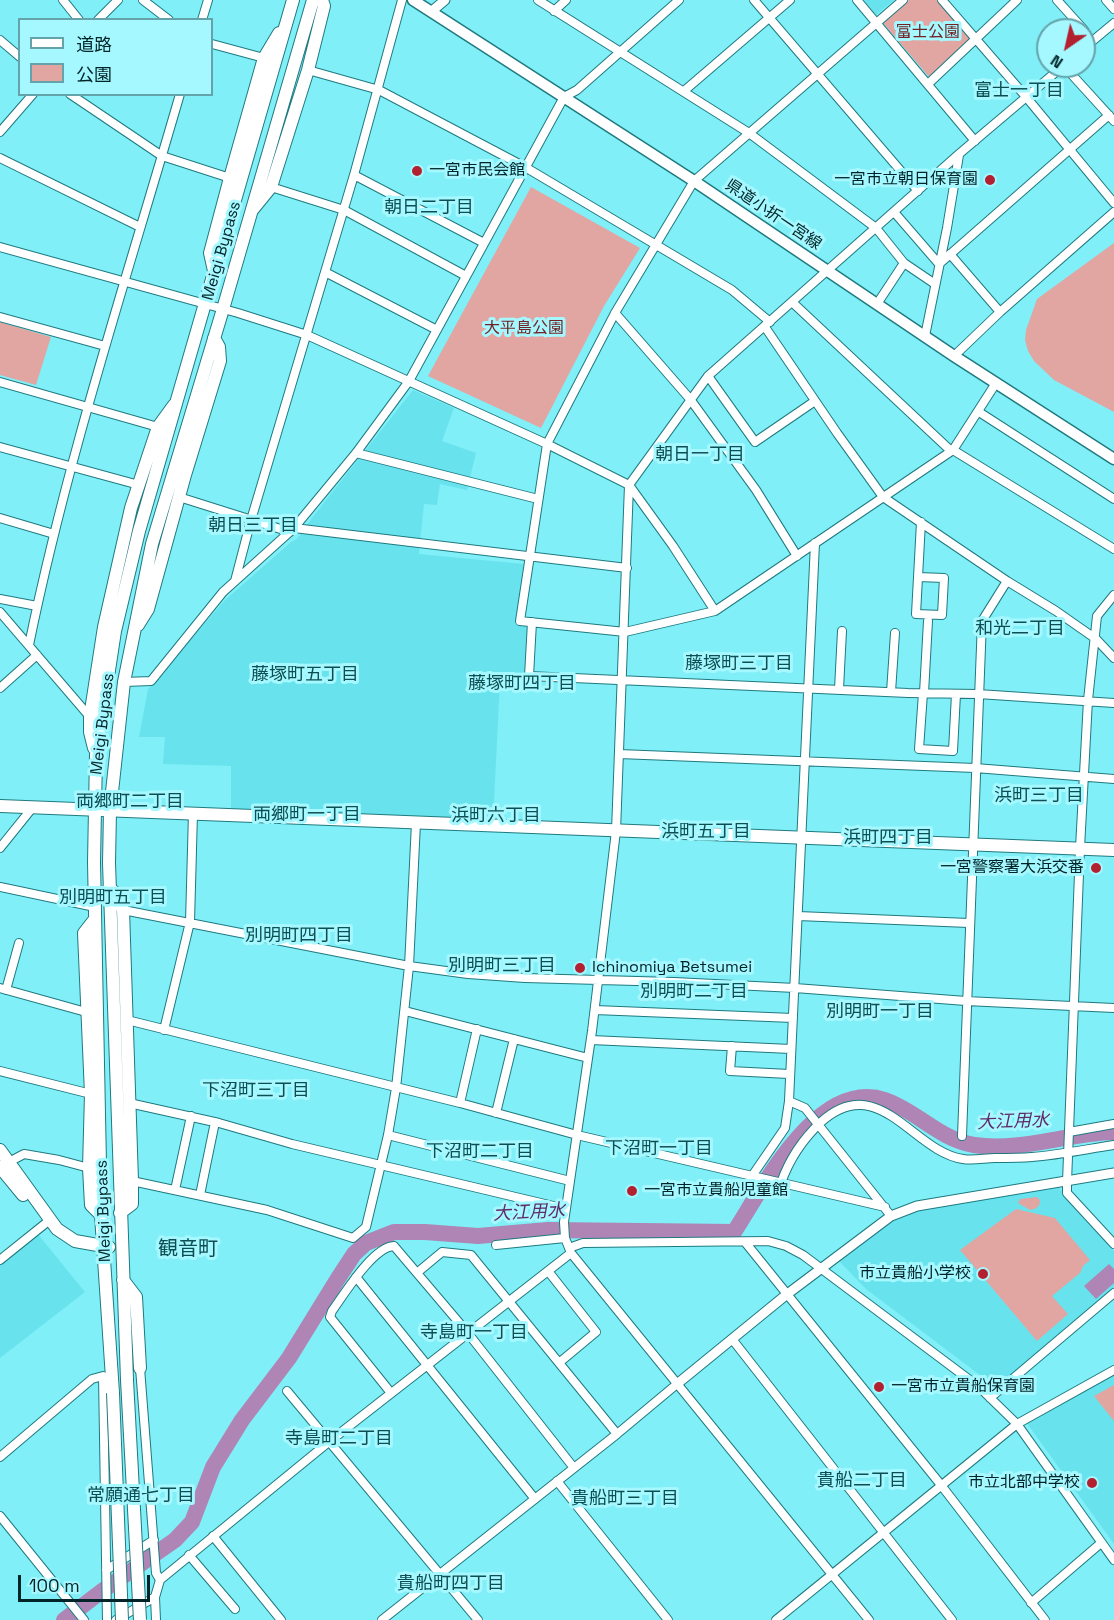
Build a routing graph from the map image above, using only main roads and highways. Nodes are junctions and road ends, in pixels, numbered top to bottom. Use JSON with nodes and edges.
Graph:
{"nodes":[{"id":1,"x":293,"y":0,"type":"edge"},
{"id":2,"x":313,"y":0,"type":"edge"},
{"id":3,"x":322,"y":0,"type":"edge"},
{"id":4,"x":413,"y":0,"type":"edge"},
{"id":5,"x":287,"y":20,"type":"junction"},
{"id":6,"x":270,"y":144,"type":"junction"},
{"id":7,"x":275,"y":172,"type":"junction"},
{"id":8,"x":251,"y":212,"type":"junction"},
{"id":9,"x":214,"y":275,"type":"junction"},
{"id":10,"x":214,"y":338,"type":"junction"},
{"id":11,"x":179,"y":400,"type":"junction"},
{"id":12,"x":179,"y":449,"type":"junction"},
{"id":13,"x":1114,"y":459,"type":"edge"},
{"id":14,"x":185,"y":475,"type":"junction"},
{"id":15,"x":131,"y":508,"type":"junction"},
{"id":16,"x":140,"y":531,"type":"junction"},
{"id":17,"x":133,"y":635,"type":"junction"},
{"id":18,"x":96,"y":755,"type":"junction"},
{"id":19,"x":0,"y":806,"type":"edge"},
{"id":20,"x":94,"y":809,"type":"junction"},
{"id":21,"x":110,"y":810,"type":"junction"},
{"id":22,"x":1114,"y":850,"type":"edge"},
{"id":23,"x":109,"y":888,"type":"junction"},
{"id":24,"x":95,"y":913,"type":"junction"},
{"id":25,"x":0,"y":1149,"type":"edge"},
{"id":26,"x":4,"y":1165,"type":"edge"},
{"id":27,"x":120,"y":1213,"type":"junction"},
{"id":28,"x":102,"y":1215,"type":"junction"},
{"id":29,"x":103,"y":1249,"type":"junction"},
{"id":30,"x":122,"y":1249,"type":"junction"},
{"id":31,"x":123,"y":1280,"type":"junction"},
{"id":32,"x":110,"y":1361,"type":"junction"},
{"id":33,"x":140,"y":1368,"type":"road end"},
{"id":34,"x":103,"y":1376,"type":"road end"},
{"id":35,"x":122,"y":1620,"type":"edge"},
{"id":36,"x":140,"y":1620,"type":"edge"}],
"edges":[{"from":1,"to":5,"type":"main road","name":"Meigi Bypass"},
{"from":2,"to":6,"type":"main road","name":"Meigi Bypass"},
{"from":3,"to":7,"type":"main road"},
{"from":4,"to":13,"type":"main road","name":"県道小折一宮線"},
{"from":5,"to":9,"type":"main road","name":"Meigi Bypass"},
{"from":5,"to":9,"type":"main road"},
{"from":6,"to":7,"type":"main road"},
{"from":6,"to":8,"type":"main road","name":"Meigi Bypass"},
{"from":7,"to":8,"type":"main road"},
{"from":8,"to":10,"type":"main road","name":"Meigi Bypass"},
{"from":9,"to":11,"type":"main road","name":"Meigi Bypass"},
{"from":10,"to":12,"type":"main road","name":"Meigi Bypass"},
{"from":10,"to":14,"type":"main road"},
{"from":11,"to":15,"type":"main road"},
{"from":11,"to":16,"type":"main road","name":"Meigi Bypass"},
{"from":12,"to":14,"type":"main road"},
{"from":12,"to":17,"type":"main road","name":"Meigi Bypass"},
{"from":14,"to":17,"type":"main road"},
{"from":15,"to":16,"type":"main road"},
{"from":15,"to":18,"type":"main road"},
{"from":16,"to":18,"type":"main road","name":"Meigi Bypass"},
{"from":17,"to":21,"type":"main road","name":"Meigi Bypass"},
{"from":18,"to":20,"type":"main road","name":"Meigi Bypass"},
{"from":19,"to":20,"type":"main road"},
{"from":20,"to":21,"type":"main road"},
{"from":20,"to":24,"type":"main road","name":"Meigi Bypass"},
{"from":21,"to":22,"type":"main road"},
{"from":21,"to":23,"type":"main road","name":"Meigi Bypass"},
{"from":23,"to":27,"type":"main road","name":"Meigi Bypass"},
{"from":23,"to":27,"type":"main road"},
{"from":24,"to":28,"type":"main road","name":"Meigi Bypass"},
{"from":24,"to":28,"type":"main road"},
{"from":25,"to":26,"type":"main road"},
{"from":26,"to":29,"type":"main road"},
{"from":26,"to":29,"type":"main road"},
{"from":27,"to":30,"type":"main road","name":"Meigi Bypass"},
{"from":28,"to":29,"type":"main road","name":"Meigi Bypass"},
{"from":29,"to":30,"type":"main road"},
{"from":29,"to":32,"type":"main road","name":"Meigi Bypass"},
{"from":30,"to":31,"type":"main road","name":"Meigi Bypass"},
{"from":31,"to":33,"type":"main road"},
{"from":31,"to":36,"type":"main road","name":"Meigi Bypass","bridge":true},
{"from":32,"to":34,"type":"main road"},
{"from":32,"to":35,"type":"main road","name":"Meigi Bypass","bridge":true}]}
